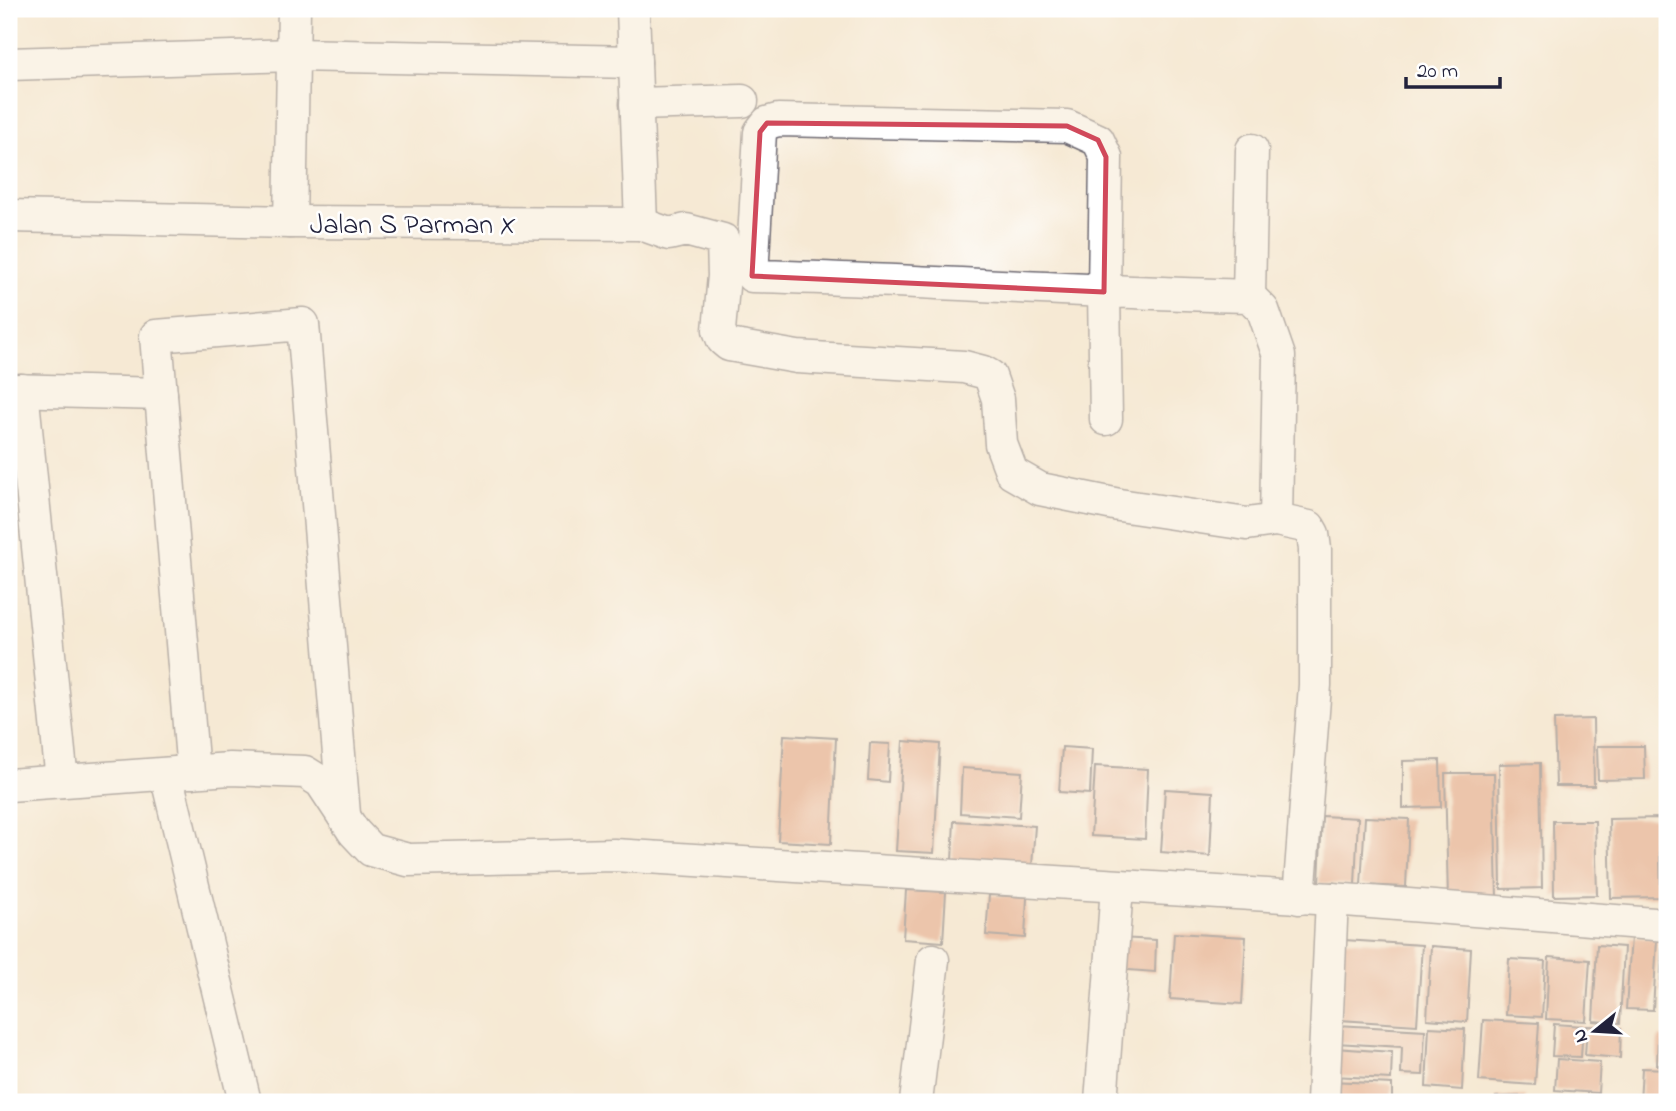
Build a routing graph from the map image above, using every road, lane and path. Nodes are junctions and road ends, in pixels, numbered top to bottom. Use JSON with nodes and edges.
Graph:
{"nodes":[{"id":1,"x":293,"y":9,"type":"edge"},
{"id":2,"x":633,"y":9,"type":"edge"},
{"id":3,"x":293,"y":55,"type":"junction"},
{"id":4,"x":635,"y":62,"type":"junction"},
{"id":5,"x":9,"y":64,"type":"edge"},
{"id":6,"x":742,"y":102,"type":"dead end"},
{"id":7,"x":636,"y":104,"type":"junction"},
{"id":8,"x":1252,"y":150,"type":"dead end"},
{"id":9,"x":9,"y":216,"type":"edge"},
{"id":10,"x":290,"y":222,"type":"junction"},
{"id":11,"x":640,"y":224,"type":"junction"},
{"id":12,"x":1104,"y":292,"type":"junction"},
{"id":13,"x":1248,"y":296,"type":"junction"},
{"id":14,"x":15,"y":390,"type":"edge"},
{"id":15,"x":161,"y":394,"type":"junction"},
{"id":16,"x":1106,"y":419,"type":"dead end"},
{"id":17,"x":1276,"y":520,"type":"junction"},
{"id":18,"x":180,"y":773,"type":"junction"},
{"id":19,"x":62,"y":781,"type":"junction"},
{"id":20,"x":9,"y":785,"type":"edge"},
{"id":21,"x":345,"y":816,"type":"junction"},
{"id":22,"x":1117,"y":887,"type":"junction"},
{"id":23,"x":1299,"y":898,"type":"junction"},
{"id":24,"x":1332,"y":899,"type":"junction"},
{"id":25,"x":1667,"y":925,"type":"edge"},
{"id":26,"x":933,"y":960,"type":"dead end"},
{"id":27,"x":245,"y":1102,"type":"edge"},
{"id":28,"x":916,"y":1102,"type":"edge"},
{"id":29,"x":1101,"y":1102,"type":"edge"},
{"id":30,"x":1323,"y":1102,"type":"edge"}],
"edges":[{"from":1,"to":3,"type":"street"},
{"from":2,"to":4,"type":"street"},
{"from":3,"to":4,"type":"street"},
{"from":3,"to":5,"type":"street"},
{"from":3,"to":10,"type":"street"},
{"from":4,"to":7,"type":"street"},
{"from":6,"to":7,"type":"street"},
{"from":7,"to":11,"type":"street"},
{"from":8,"to":13,"type":"street"},
{"from":9,"to":10,"type":"street","name":"Jalan S Parman X"},
{"from":10,"to":11,"type":"street","name":"Jalan S Parman X"},
{"from":11,"to":17,"type":"street","name":"Jalan S Parman X"},
{"from":12,"to":12,"type":"street"},
{"from":12,"to":13,"type":"street"},
{"from":12,"to":16,"type":"street"},
{"from":13,"to":17,"type":"street"},
{"from":14,"to":15,"type":"street"},
{"from":14,"to":19,"type":"street"},
{"from":15,"to":18,"type":"street"},
{"from":15,"to":21,"type":"street"},
{"from":17,"to":23,"type":"street"},
{"from":18,"to":19,"type":"street"},
{"from":18,"to":21,"type":"street"},
{"from":18,"to":27,"type":"street"},
{"from":19,"to":20,"type":"street"},
{"from":21,"to":22,"type":"street"},
{"from":22,"to":23,"type":"street"},
{"from":22,"to":29,"type":"street"},
{"from":23,"to":24,"type":"street"},
{"from":24,"to":25,"type":"street"},
{"from":24,"to":30,"type":"street"},
{"from":26,"to":28,"type":"street"}]}
